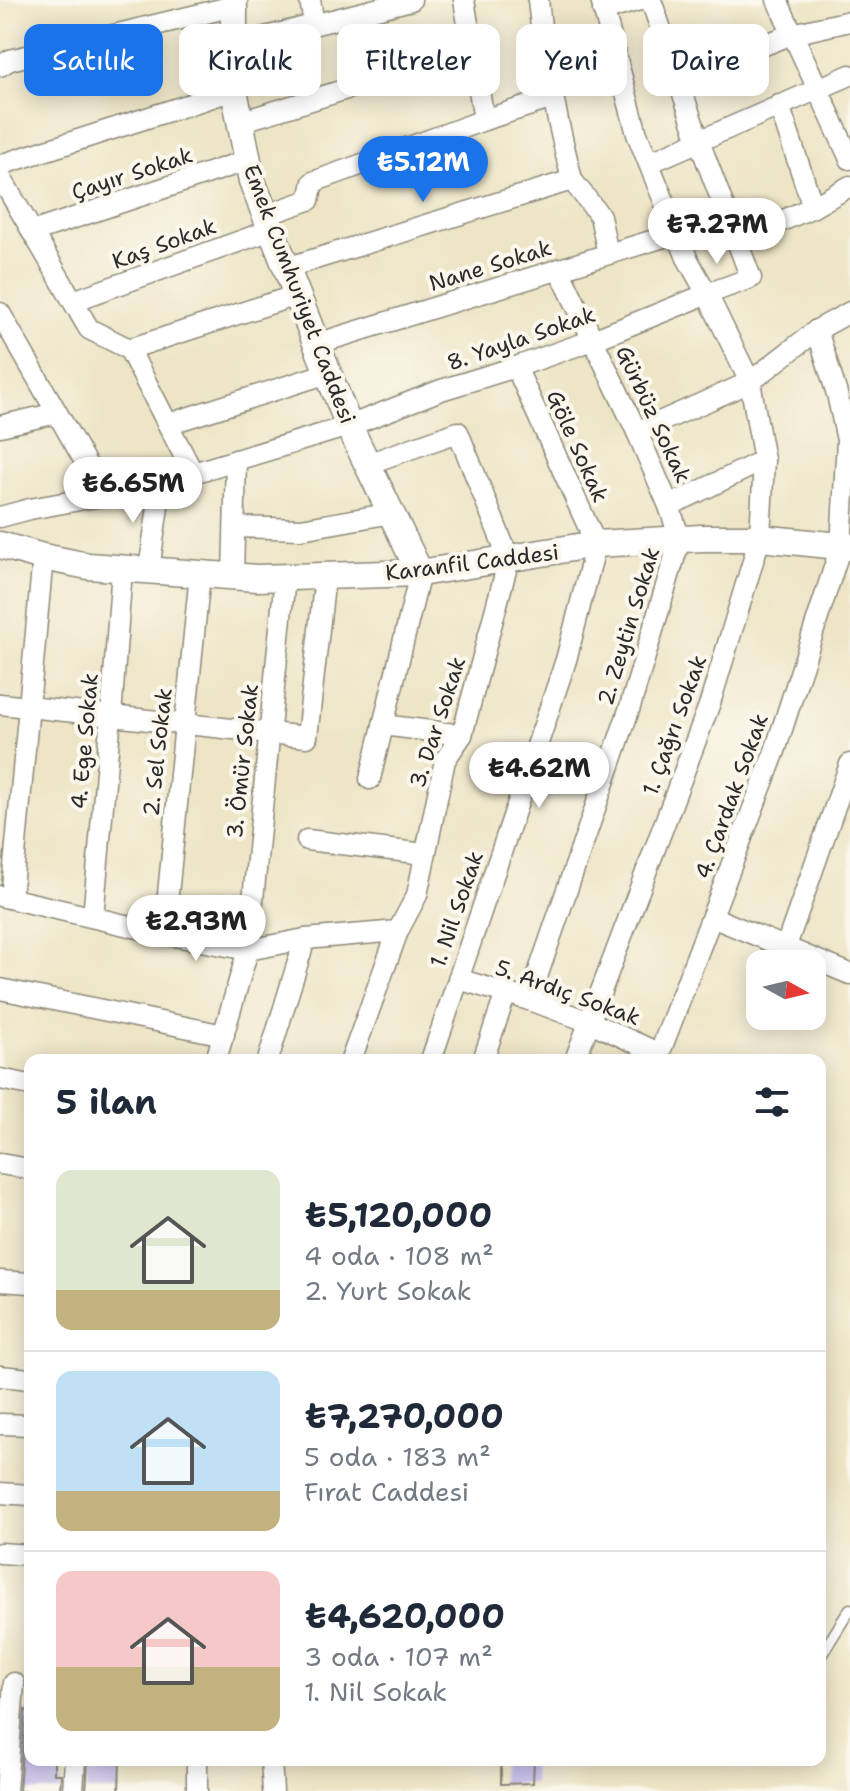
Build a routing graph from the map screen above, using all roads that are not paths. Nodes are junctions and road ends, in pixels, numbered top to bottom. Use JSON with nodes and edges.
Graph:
{"nodes":[{"id":1,"x":310,"y":0,"type":"edge"},
{"id":2,"x":411,"y":0,"type":"edge"},
{"id":3,"x":464,"y":0,"type":"edge"},
{"id":4,"x":538,"y":0,"type":"edge"},
{"id":5,"x":640,"y":0,"type":"edge"},
{"id":6,"x":651,"y":0,"type":"edge"},
{"id":7,"x":777,"y":0,"type":"edge"},
{"id":8,"x":234,"y":3,"type":"edge"},
{"id":9,"x":388,"y":3,"type":"edge"},
{"id":10,"x":602,"y":6,"type":"edge"},
{"id":11,"x":850,"y":21,"type":"edge"},
{"id":12,"x":234,"y":24,"type":"edge"},
{"id":13,"x":314,"y":24,"type":"joint"},
{"id":14,"x":468,"y":24,"type":"edge"},
{"id":15,"x":659,"y":24,"type":"edge"},
{"id":16,"x":792,"y":34,"type":"junction"},
{"id":17,"x":769,"y":43,"type":"edge"},
{"id":18,"x":0,"y":66,"type":"edge"},
{"id":19,"x":850,"y":75,"type":"edge"},
{"id":20,"x":816,"y":88,"type":"junction"},
{"id":21,"x":337,"y":92,"type":"edge"},
{"id":22,"x":215,"y":96,"type":"edge"},
{"id":23,"x":235,"y":96,"type":"edge"},
{"id":24,"x":480,"y":96,"type":"edge"},
{"id":25,"x":684,"y":96,"type":"edge"},
{"id":26,"x":553,"y":98,"type":"junction"},
{"id":27,"x":779,"y":105,"type":"junction"},
{"id":28,"x":484,"y":120,"type":"junction"},
{"id":29,"x":240,"y":122,"type":"junction"},
{"id":30,"x":699,"y":141,"type":"junction"},
{"id":31,"x":850,"y":159,"type":"edge"},
{"id":32,"x":248,"y":160,"type":"junction"},
{"id":33,"x":649,"y":163,"type":"junction"},
{"id":34,"x":0,"y":165,"type":"edge"},
{"id":35,"x":0,"y":176,"type":"edge"},
{"id":36,"x":572,"y":180,"type":"junction"},
{"id":37,"x":850,"y":186,"type":"edge"},
{"id":38,"x":813,"y":207,"type":"junction"},
{"id":39,"x":268,"y":222,"type":"junction"},
{"id":40,"x":32,"y":232,"type":"junction"},
{"id":41,"x":677,"y":233,"type":"junction"},
{"id":42,"x":737,"y":241,"type":"junction"},
{"id":43,"x":608,"y":254,"type":"junction"},
{"id":44,"x":286,"y":268,"type":"junction"},
{"id":45,"x":559,"y":269,"type":"junction"},
{"id":46,"x":707,"y":294,"type":"junction"},
{"id":47,"x":297,"y":295,"type":"junction"},
{"id":48,"x":73,"y":301,"type":"junction"},
{"id":49,"x":850,"y":312,"type":"edge"},
{"id":50,"x":1,"y":317,"type":"edge"},
{"id":51,"x":817,"y":330,"type":"junction"},
{"id":52,"x":593,"y":340,"type":"junction"},
{"id":53,"x":316,"y":344,"type":"junction"},
{"id":54,"x":129,"y":349,"type":"junction"},
{"id":55,"x":516,"y":367,"type":"junction"},
{"id":56,"x":328,"y":373,"type":"junction"},
{"id":57,"x":750,"y":382,"type":"junction"},
{"id":58,"x":843,"y":392,"type":"edge"},
{"id":59,"x":57,"y":413,"type":"junction"},
{"id":60,"x":168,"y":424,"type":"junction"},
{"id":61,"x":0,"y":426,"type":"edge"},
{"id":62,"x":349,"y":426,"type":"junction"},
{"id":63,"x":637,"y":432,"type":"junction"},
{"id":64,"x":848,"y":439,"type":"edge"},
{"id":65,"x":236,"y":460,"type":"junction"},
{"id":66,"x":764,"y":460,"type":"junction"},
{"id":67,"x":367,"y":464,"type":"junction"},
{"id":68,"x":193,"y":473,"type":"junction"},
{"id":69,"x":161,"y":485,"type":"junction"},
{"id":70,"x":104,"y":495,"type":"junction"},
{"id":71,"x":669,"y":506,"type":"junction"},
{"id":72,"x":392,"y":513,"type":"junction"},
{"id":73,"x":0,"y":517,"type":"edge"},
{"id":74,"x":235,"y":527,"type":"junction"},
{"id":75,"x":760,"y":538,"type":"junction"},
{"id":76,"x":680,"y":539,"type":"junction"},
{"id":77,"x":596,"y":544,"type":"junction"},
{"id":78,"x":0,"y":545,"type":"edge"},
{"id":79,"x":845,"y":547,"type":"edge"},
{"id":80,"x":43,"y":557,"type":"junction"},
{"id":81,"x":509,"y":559,"type":"junction"},
{"id":82,"x":122,"y":569,"type":"junction"},
{"id":83,"x":149,"y":570,"type":"junction"},
{"id":84,"x":420,"y":573,"type":"junction"},
{"id":85,"x":200,"y":574,"type":"junction"},
{"id":86,"x":233,"y":576,"type":"junction"},
{"id":87,"x":325,"y":576,"type":"junction"},
{"id":88,"x":285,"y":577,"type":"junction"},
{"id":89,"x":0,"y":704,"type":"edge"},
{"id":90,"x":28,"y":707,"type":"junction"},
{"id":91,"x":111,"y":716,"type":"junction"},
{"id":92,"x":184,"y":724,"type":"junction"},
{"id":93,"x":383,"y":725,"type":"junction"},
{"id":94,"x":269,"y":733,"type":"junction"},
{"id":95,"x":462,"y":735,"type":"junction"},
{"id":96,"x":850,"y":764,"type":"edge"},
{"id":97,"x":370,"y":779,"type":"dead end"},
{"id":98,"x":307,"y":840,"type":"dead end"},
{"id":99,"x":425,"y":854,"type":"junction"},
{"id":100,"x":6,"y":897,"type":"edge"},
{"id":101,"x":93,"y":917,"type":"junction"},
{"id":102,"x":712,"y":917,"type":"junction"},
{"id":103,"x":398,"y":931,"type":"junction"},
{"id":104,"x":164,"y":934,"type":"junction"},
{"id":105,"x":305,"y":939,"type":"junction"},
{"id":106,"x":785,"y":949,"type":"junction"},
{"id":107,"x":248,"y":950,"type":"junction"},
{"id":108,"x":850,"y":974,"type":"edge"},
{"id":109,"x":458,"y":979,"type":"junction"},
{"id":110,"x":0,"y":989,"type":"edge"},
{"id":111,"x":506,"y":993,"type":"junction"},
{"id":112,"x":529,"y":1000,"type":"junction"},
{"id":113,"x":590,"y":1022,"type":"junction"},
{"id":114,"x":224,"y":1035,"type":"junction"},
{"id":115,"x":218,"y":1054,"type":"edge"},
{"id":116,"x":270,"y":1054,"type":"edge"},
{"id":117,"x":353,"y":1054,"type":"edge"},
{"id":118,"x":433,"y":1054,"type":"edge"},
{"id":119,"x":485,"y":1054,"type":"edge"},
{"id":120,"x":577,"y":1054,"type":"edge"},
{"id":121,"x":653,"y":1054,"type":"edge"},
{"id":122,"x":660,"y":1054,"type":"edge"},
{"id":123,"x":0,"y":1079,"type":"edge"},
{"id":124,"x":24,"y":1084,"type":"edge"},
{"id":125,"x":0,"y":1164,"type":"edge"},
{"id":126,"x":24,"y":1168,"type":"edge"},
{"id":127,"x":0,"y":1281,"type":"edge"},
{"id":128,"x":24,"y":1283,"type":"edge"},
{"id":129,"x":0,"y":1376,"type":"edge"},
{"id":130,"x":24,"y":1378,"type":"edge"},
{"id":131,"x":0,"y":1424,"type":"edge"},
{"id":132,"x":24,"y":1425,"type":"edge"},
{"id":133,"x":0,"y":1493,"type":"edge"},
{"id":134,"x":24,"y":1495,"type":"edge"},
{"id":135,"x":0,"y":1553,"type":"edge"},
{"id":136,"x":24,"y":1555,"type":"edge"},
{"id":137,"x":850,"y":1609,"type":"edge"},
{"id":138,"x":826,"y":1647,"type":"edge"},
{"id":139,"x":15,"y":1682,"type":"edge"},
{"id":140,"x":75,"y":1766,"type":"edge"},
{"id":141,"x":197,"y":1766,"type":"edge"},
{"id":142,"x":271,"y":1766,"type":"edge"},
{"id":143,"x":6,"y":1791,"type":"edge"},
{"id":144,"x":73,"y":1791,"type":"edge"},
{"id":145,"x":197,"y":1791,"type":"edge"},
{"id":146,"x":273,"y":1791,"type":"edge"}],
"edges":[{"from":1,"to":13,"type":"street"},
{"from":2,"to":9,"type":"street"},
{"from":3,"to":14,"type":"street"},
{"from":4,"to":26,"type":"street"},
{"from":5,"to":10,"type":"street"},
{"from":6,"to":15,"type":"street"},
{"from":7,"to":16,"type":"street"},
{"from":8,"to":12,"type":"street","name":"Emek Cumhuriyet Caddesi"},
{"from":8,"to":18,"type":"street"},
{"from":9,"to":13,"type":"street"},
{"from":10,"to":33,"type":"street","name":"1. Çağrı Sokak"},
{"from":11,"to":16,"type":"street"},
{"from":16,"to":17,"type":"street"},
{"from":16,"to":20,"type":"street"},
{"from":19,"to":20,"type":"street"},
{"from":20,"to":27,"type":"street"},
{"from":20,"to":31,"type":"street"},
{"from":21,"to":29,"type":"street"},
{"from":22,"to":34,"type":"street"},
{"from":23,"to":29,"type":"street","name":"Emek Cumhuriyet Caddesi"},
{"from":24,"to":28,"type":"street"},
{"from":25,"to":30,"type":"street"},
{"from":26,"to":28,"type":"street"},
{"from":26,"to":36,"type":"street"},
{"from":27,"to":30,"type":"street"},
{"from":27,"to":38,"type":"street"},
{"from":28,"to":39,"type":"street","name":"Kaş Sokak"},
{"from":29,"to":32,"type":"street","name":"Emek Cumhuriyet Caddesi"},
{"from":30,"to":33,"type":"street"},
{"from":30,"to":42,"type":"street"},
{"from":32,"to":39,"type":"street","name":"Emek Cumhuriyet Caddesi"},
{"from":32,"to":40,"type":"street","name":"Çayır Sokak"},
{"from":33,"to":41,"type":"street","name":"1. Çağrı Sokak"},
{"from":35,"to":40,"type":"street"},
{"from":36,"to":43,"type":"street"},
{"from":36,"to":44,"type":"street"},
{"from":37,"to":38,"type":"street"},
{"from":38,"to":42,"type":"street"},
{"from":39,"to":44,"type":"street","name":"Emek Cumhuriyet Caddesi"},
{"from":39,"to":48,"type":"street","name":"Kaş Sokak"},
{"from":40,"to":48,"type":"street"},
{"from":41,"to":43,"type":"street","name":"Nane Sokak"},
{"from":41,"to":46,"type":"street","name":"1. Çağrı Sokak"},
{"from":42,"to":46,"type":"street","name":"8. Yayla Sokak"},
{"from":43,"to":45,"type":"street","name":"Nane Sokak"},
{"from":44,"to":47,"type":"street","name":"Emek Cumhuriyet Caddesi"},
{"from":45,"to":52,"type":"street","name":"Gürbüz Sokak"},
{"from":45,"to":53,"type":"street","name":"Nane Sokak"},
{"from":46,"to":52,"type":"street","name":"8. Yayla Sokak"},
{"from":46,"to":57,"type":"street","name":"1. Çağrı Sokak"},
{"from":47,"to":53,"type":"street","name":"Emek Cumhuriyet Caddesi"},
{"from":47,"to":54,"type":"street"},
{"from":48,"to":54,"type":"street"},
{"from":49,"to":51,"type":"street"},
{"from":50,"to":59,"type":"street"},
{"from":51,"to":57,"type":"street"},
{"from":51,"to":58,"type":"street","name":"4. Çardak Sokak"},
{"from":52,"to":55,"type":"street","name":"8. Yayla Sokak"},
{"from":52,"to":63,"type":"street","name":"Gürbüz Sokak"},
{"from":53,"to":56,"type":"street","name":"Emek Cumhuriyet Caddesi"},
{"from":54,"to":60,"type":"street"},
{"from":55,"to":62,"type":"street","name":"8. Yayla Sokak"},
{"from":55,"to":77,"type":"street","name":"Göle Sokak"},
{"from":56,"to":60,"type":"street"},
{"from":56,"to":62,"type":"street","name":"Emek Cumhuriyet Caddesi"},
{"from":57,"to":63,"type":"street"},
{"from":57,"to":66,"type":"street","name":"1. Çağrı Sokak"},
{"from":58,"to":64,"type":"street","name":"4. Çardak Sokak"},
{"from":59,"to":61,"type":"street"},
{"from":59,"to":70,"type":"street"},
{"from":60,"to":68,"type":"street"},
{"from":62,"to":65,"type":"street","name":"8. Yayla Sokak"},
{"from":62,"to":67,"type":"street","name":"Emek Cumhuriyet Caddesi"},
{"from":63,"to":71,"type":"street","name":"Gürbüz Sokak"},
{"from":64,"to":79,"type":"street","name":"4. Çardak Sokak"},
{"from":65,"to":68,"type":"street","name":"8. Yayla Sokak"},
{"from":65,"to":74,"type":"street"},
{"from":66,"to":71,"type":"street"},
{"from":66,"to":75,"type":"street","name":"1. Çağrı Sokak"},
{"from":67,"to":72,"type":"street","name":"Emek Cumhuriyet Caddesi"},
{"from":67,"to":81,"type":"street"},
{"from":68,"to":69,"type":"street","name":"8. Yayla Sokak"},
{"from":69,"to":70,"type":"street","name":"8. Yayla Sokak"},
{"from":69,"to":83,"type":"street"},
{"from":70,"to":73,"type":"street","name":"8. Yayla Sokak"},
{"from":71,"to":76,"type":"street","name":"Gürbüz Sokak"},
{"from":72,"to":74,"type":"street"},
{"from":72,"to":84,"type":"street","name":"Emek Cumhuriyet Caddesi"},
{"from":74,"to":86,"type":"street"},
{"from":75,"to":76,"type":"street","name":"Karanfil Caddesi"},
{"from":75,"to":79,"type":"street","name":"Karanfil Caddesi"},
{"from":75,"to":113,"type":"street","name":"1. Çağrı Sokak"},
{"from":76,"to":77,"type":"street","name":"Karanfil Caddesi"},
{"from":76,"to":112,"type":"street","name":"2. Zeytin Sokak"},
{"from":77,"to":81,"type":"street","name":"Karanfil Caddesi"},
{"from":77,"to":109,"type":"street","name":"1. Nil Sokak"},
{"from":78,"to":80,"type":"street","name":"Karanfil Caddesi"},
{"from":79,"to":102,"type":"street","name":"4. Çardak Sokak"},
{"from":80,"to":82,"type":"street","name":"Karanfil Caddesi"},
{"from":80,"to":90,"type":"street"},
{"from":81,"to":84,"type":"street","name":"Karanfil Caddesi"},
{"from":81,"to":95,"type":"street","name":"3. Dar Sokak"},
{"from":82,"to":83,"type":"street","name":"Karanfil Caddesi"},
{"from":82,"to":91,"type":"street","name":"4. Ege Sokak"},
{"from":83,"to":85,"type":"street","name":"Karanfil Caddesi"},
{"from":84,"to":87,"type":"street","name":"Karanfil Caddesi"},
{"from":84,"to":93,"type":"street"},
{"from":85,"to":86,"type":"street","name":"Karanfil Caddesi"},
{"from":85,"to":92,"type":"street","name":"2. Sel Sokak"},
{"from":86,"to":88,"type":"street","name":"Karanfil Caddesi"},
{"from":87,"to":88,"type":"street","name":"Karanfil Caddesi"},
{"from":87,"to":94,"type":"street"},
{"from":88,"to":94,"type":"street","name":"3. Ömür Sokak"},
{"from":89,"to":90,"type":"street"},
{"from":90,"to":91,"type":"street"},
{"from":90,"to":100,"type":"street"},
{"from":91,"to":92,"type":"street"},
{"from":91,"to":101,"type":"street","name":"4. Ege Sokak"},
{"from":92,"to":94,"type":"street"},
{"from":92,"to":104,"type":"street","name":"2. Sel Sokak"},
{"from":93,"to":95,"type":"street"},
{"from":93,"to":97,"type":"street"},
{"from":94,"to":107,"type":"street","name":"3. Ömür Sokak"},
{"from":95,"to":99,"type":"street","name":"3. Dar Sokak"},
{"from":96,"to":106,"type":"street"},
{"from":98,"to":99,"type":"street"},
{"from":99,"to":103,"type":"street","name":"3. Dar Sokak"},
{"from":100,"to":101,"type":"street"},
{"from":101,"to":104,"type":"street"},
{"from":102,"to":106,"type":"street"},
{"from":102,"to":122,"type":"street","name":"4. Çardak Sokak"},
{"from":103,"to":105,"type":"street"},
{"from":103,"to":117,"type":"street","name":"3. Dar Sokak"},
{"from":104,"to":107,"type":"street"},
{"from":105,"to":107,"type":"street"},
{"from":105,"to":116,"type":"street"},
{"from":106,"to":108,"type":"street"},
{"from":107,"to":114,"type":"street","name":"3. Ömür Sokak"},
{"from":109,"to":111,"type":"street","name":"5. Ardıç Sokak"},
{"from":109,"to":118,"type":"street","name":"1. Nil Sokak"},
{"from":110,"to":114,"type":"street"},
{"from":111,"to":112,"type":"street","name":"5. Ardıç Sokak"},
{"from":111,"to":119,"type":"street"},
{"from":112,"to":113,"type":"street","name":"5. Ardıç Sokak"},
{"from":113,"to":120,"type":"street","name":"1. Çağrı Sokak"},
{"from":113,"to":121,"type":"street","name":"5. Ardıç Sokak"},
{"from":114,"to":115,"type":"street","name":"3. Ömür Sokak"},
{"from":123,"to":124,"type":"street"},
{"from":125,"to":126,"type":"street"},
{"from":127,"to":128,"type":"street"},
{"from":129,"to":130,"type":"street"},
{"from":131,"to":132,"type":"street"},
{"from":133,"to":134,"type":"street"},
{"from":135,"to":136,"type":"street"},
{"from":137,"to":138,"type":"lane"},
{"from":139,"to":143,"type":"street"},
{"from":140,"to":144,"type":"street"},
{"from":141,"to":145,"type":"street"},
{"from":142,"to":146,"type":"street"}]}
